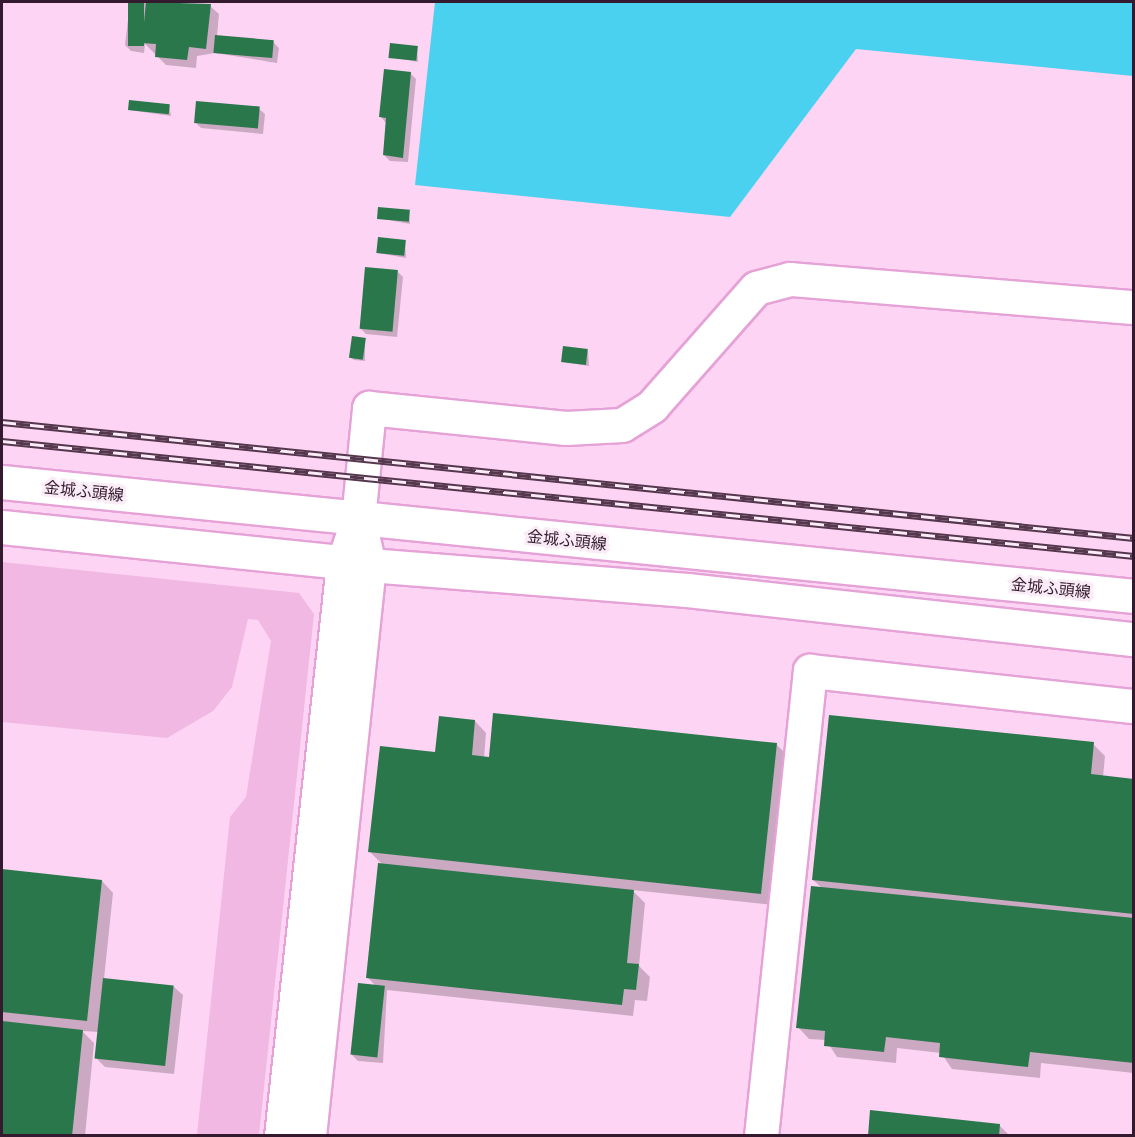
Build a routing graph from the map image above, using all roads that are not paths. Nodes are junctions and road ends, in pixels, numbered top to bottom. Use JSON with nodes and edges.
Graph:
{"nodes":[{"id":1,"x":1134,"y":307,"type":"edge"},
{"id":2,"x":2,"y":482,"type":"edge"},
{"id":3,"x":358,"y":519,"type":"junction"},
{"id":4,"x":2,"y":527,"type":"edge"},
{"id":5,"x":356,"y":564,"type":"junction"},
{"id":6,"x":1134,"y":596,"type":"edge"},
{"id":7,"x":1134,"y":639,"type":"edge"},
{"id":8,"x":1134,"y":706,"type":"edge"},
{"id":9,"x":282,"y":1136,"type":"edge"},
{"id":10,"x":309,"y":1136,"type":"edge"},
{"id":11,"x":761,"y":1136,"type":"edge"}],
"edges":[{"from":1,"to":3,"type":"street"},
{"from":2,"to":3,"type":"street","name":"金城ふ頭線"},
{"from":3,"to":5,"type":"street"},
{"from":3,"to":6,"type":"street","name":"金城ふ頭線"},
{"from":4,"to":5,"type":"street"},
{"from":5,"to":7,"type":"street"},
{"from":5,"to":9,"type":"street"},
{"from":5,"to":10,"type":"street"},
{"from":8,"to":11,"type":"street"}]}
